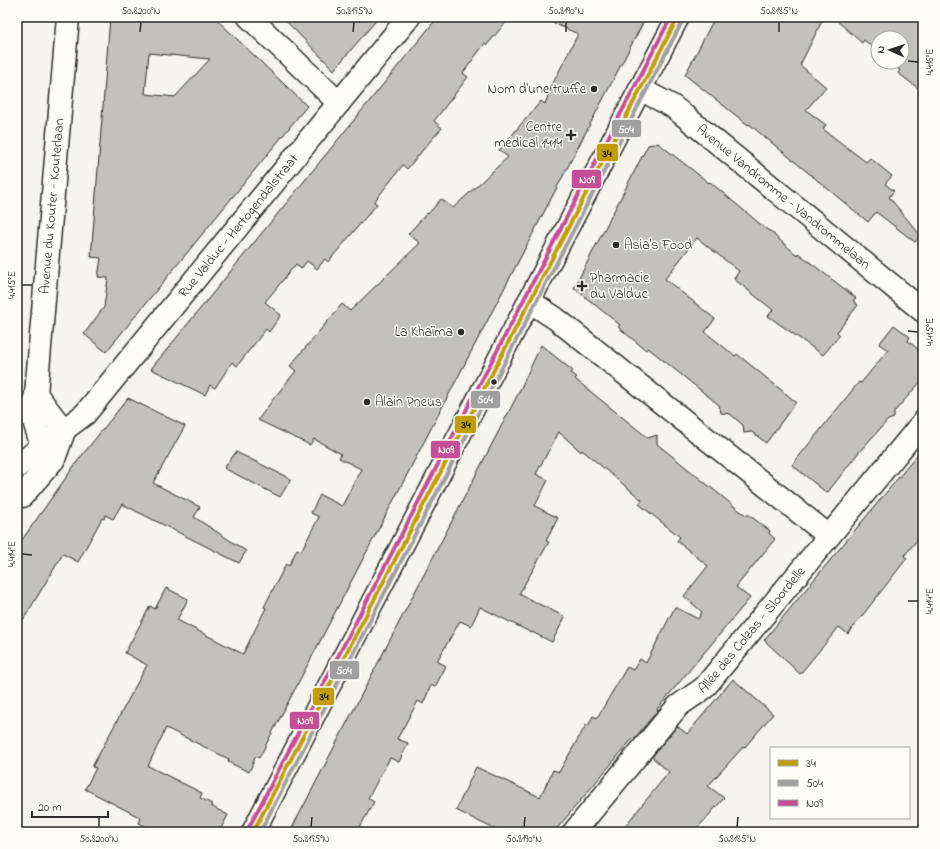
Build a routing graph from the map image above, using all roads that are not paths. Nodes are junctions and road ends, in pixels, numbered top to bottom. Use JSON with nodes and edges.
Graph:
{"nodes":[{"id":1,"x":68,"y":17,"type":"edge"},
{"id":2,"x":249,"y":17,"type":"edge"},
{"id":3,"x":409,"y":17,"type":"edge"},
{"id":4,"x":678,"y":17,"type":"edge"},
{"id":5,"x":640,"y":89,"type":"junction"},
{"id":6,"x":339,"y":103,"type":"junction"},
{"id":7,"x":529,"y":301,"type":"junction"},
{"id":8,"x":923,"y":311,"type":"edge"},
{"id":9,"x":36,"y":394,"type":"junction"},
{"id":10,"x":923,"y":422,"type":"edge"},
{"id":11,"x":64,"y":431,"type":"junction"},
{"id":12,"x":42,"y":446,"type":"junction"},
{"id":13,"x":17,"y":467,"type":"edge"},
{"id":14,"x":19,"y":496,"type":"edge"},
{"id":15,"x":829,"y":536,"type":"junction"},
{"id":16,"x":253,"y":832,"type":"edge"},
{"id":17,"x":574,"y":832,"type":"edge"}],
"edges":[{"from":1,"to":9,"type":"street","name":"Avenue du Kouter - Kouterlaan"},
{"from":2,"to":6,"type":"street"},
{"from":3,"to":6,"type":"street","name":"Rue Valduc - Hertogendalstraat"},
{"from":4,"to":5,"type":"street"},
{"from":5,"to":7,"type":"street"},
{"from":5,"to":8,"type":"street","name":"Avenue Vandromme - Vandrommelaan"},
{"from":6,"to":11,"type":"street","name":"Rue Valduc - Hertogendalstraat"},
{"from":7,"to":15,"type":"street"},
{"from":7,"to":16,"type":"street"},
{"from":9,"to":11,"type":"street"},
{"from":9,"to":12,"type":"street","name":"Avenue du Kouter - Kouterlaan"},
{"from":10,"to":15,"type":"street","name":"Allée des Colzas - Sloordelle"},
{"from":11,"to":12,"type":"street","name":"Rue Valduc - Hertogendalstraat"},
{"from":11,"to":14,"type":"street"},
{"from":12,"to":13,"type":"street","name":"Rue Valduc - Hertogendalstraat"},
{"from":15,"to":17,"type":"street","name":"Allée des Colzas - Sloordelle"}]}
